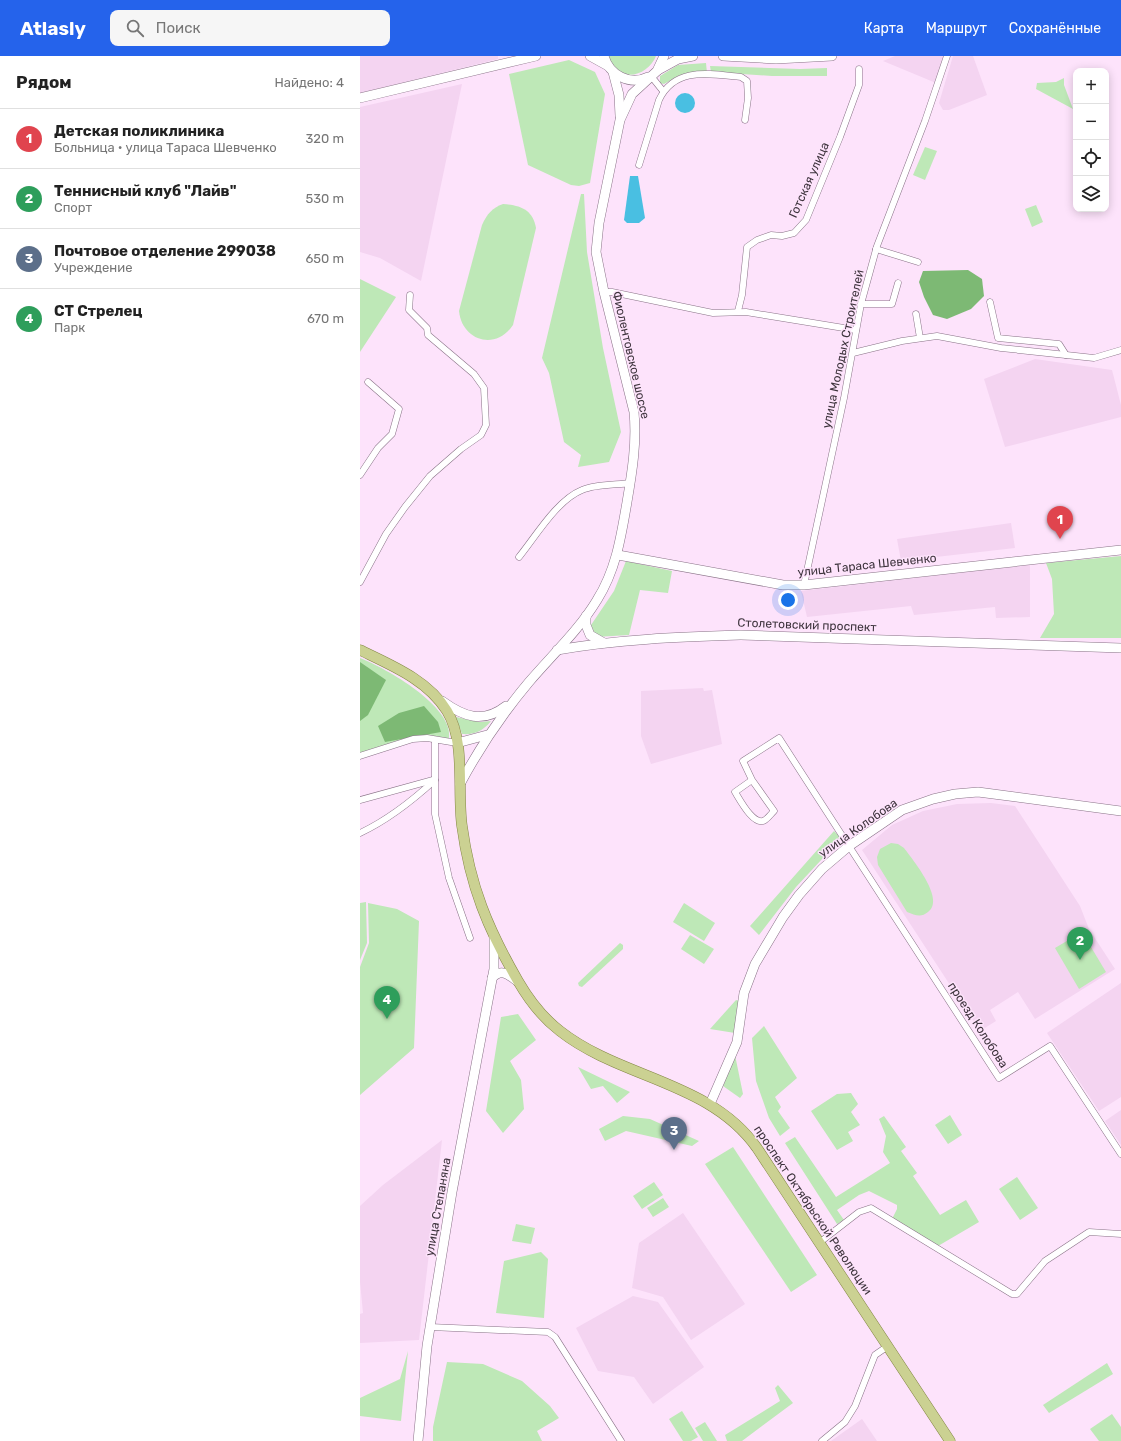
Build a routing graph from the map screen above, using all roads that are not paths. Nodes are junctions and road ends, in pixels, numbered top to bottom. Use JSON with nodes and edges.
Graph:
{"nodes":[{"id":1,"x":536,"y":56,"type":"edge"},
{"id":2,"x":590,"y":56,"type":"edge"},
{"id":3,"x":604,"y":56,"type":"edge"},
{"id":4,"x":664,"y":56,"type":"edge"},
{"id":5,"x":693,"y":56,"type":"edge"},
{"id":6,"x":723,"y":56,"type":"edge"},
{"id":7,"x":832,"y":56,"type":"edge"},
{"id":8,"x":947,"y":56,"type":"edge"},
{"id":9,"x":522,"y":58,"type":"edge"},
{"id":10,"x":610,"y":69,"type":"junction"},
{"id":11,"x":859,"y":69,"type":"dead end"},
{"id":12,"x":654,"y":73,"type":"junction"},
{"id":13,"x":663,"y":91,"type":"junction"},
{"id":14,"x":360,"y":98,"type":"edge"},
{"id":15,"x":620,"y":120,"type":"junction"},
{"id":16,"x":745,"y":120,"type":"dead end"},
{"id":17,"x":639,"y":165,"type":"dead end"},
{"id":18,"x":876,"y":249,"type":"junction"},
{"id":19,"x":918,"y":262,"type":"dead end"},
{"id":20,"x":898,"y":283,"type":"dead end"},
{"id":21,"x":604,"y":292,"type":"junction"},
{"id":22,"x":410,"y":296,"type":"dead end"},
{"id":23,"x":990,"y":302,"type":"dead end"},
{"id":24,"x":861,"y":304,"type":"junction"},
{"id":25,"x":738,"y":311,"type":"junction"},
{"id":26,"x":916,"y":314,"type":"dead end"},
{"id":27,"x":856,"y":330,"type":"junction"},
{"id":28,"x":920,"y":338,"type":"junction"},
{"id":29,"x":1121,"y":350,"type":"edge"},
{"id":30,"x":853,"y":353,"type":"junction"},
{"id":31,"x":1066,"y":355,"type":"junction"},
{"id":32,"x":368,"y":382,"type":"dead end"},
{"id":33,"x":360,"y":475,"type":"edge"},
{"id":34,"x":631,"y":483,"type":"junction"},
{"id":35,"x":1121,"y":550,"type":"edge"},
{"id":36,"x":618,"y":555,"type":"junction"},
{"id":37,"x":519,"y":557,"type":"dead end"},
{"id":38,"x":360,"y":582,"type":"edge"},
{"id":39,"x":804,"y":585,"type":"junction"},
{"id":40,"x":586,"y":616,"type":"junction"},
{"id":41,"x":570,"y":636,"type":"junction"},
{"id":42,"x":604,"y":643,"type":"junction"},
{"id":43,"x":1121,"y":648,"type":"edge"},
{"id":44,"x":360,"y":650,"type":"edge"},
{"id":45,"x":557,"y":650,"type":"junction"},
{"id":46,"x":360,"y":654,"type":"edge"},
{"id":47,"x":437,"y":698,"type":"junction"},
{"id":48,"x":516,"y":698,"type":"junction"},
{"id":49,"x":487,"y":736,"type":"junction"},
{"id":50,"x":435,"y":740,"type":"junction"},
{"id":51,"x":458,"y":743,"type":"junction"},
{"id":52,"x":360,"y":756,"type":"edge"},
{"id":53,"x":435,"y":780,"type":"junction"},
{"id":54,"x":752,"y":780,"type":"junction"},
{"id":55,"x":459,"y":786,"type":"junction"},
{"id":56,"x":360,"y":800,"type":"edge"},
{"id":57,"x":1121,"y":810,"type":"edge"},
{"id":58,"x":360,"y":833,"type":"edge"},
{"id":59,"x":850,"y":846,"type":"junction"},
{"id":60,"x":470,"y":938,"type":"dead end"},
{"id":61,"x":494,"y":938,"type":"junction"},
{"id":62,"x":504,"y":957,"type":"junction"},
{"id":63,"x":494,"y":969,"type":"junction"},
{"id":64,"x":492,"y":978,"type":"junction"},
{"id":65,"x":519,"y":983,"type":"junction"},
{"id":66,"x":710,"y":1104,"type":"junction"},
{"id":67,"x":1121,"y":1154,"type":"edge"},
{"id":68,"x":1121,"y":1234,"type":"edge"},
{"id":69,"x":819,"y":1243,"type":"junction"},
{"id":70,"x":430,"y":1328,"type":"junction"},
{"id":71,"x":888,"y":1346,"type":"junction"},
{"id":72,"x":418,"y":1441,"type":"edge"},
{"id":73,"x":621,"y":1441,"type":"edge"},
{"id":74,"x":822,"y":1441,"type":"edge"},
{"id":75,"x":950,"y":1441,"type":"edge"}],
"edges":[{"from":1,"to":9,"type":"main road"},
{"from":2,"to":10,"type":"main road"},
{"from":3,"to":10,"type":"main road","name":"Фиолентовское шоссе"},
{"from":4,"to":12,"type":"main road","name":"Фиолентовское шоссе"},
{"from":5,"to":12,"type":"main road"},
{"from":6,"to":7,"type":"main road"},
{"from":8,"to":18,"type":"street","name":"улица Молодых Строителей"},
{"from":9,"to":14,"type":"main road"},
{"from":10,"to":12,"type":"main road"},
{"from":10,"to":15,"type":"main road","name":"Фиолентовское шоссе"},
{"from":11,"to":25,"type":"street","name":"Готская улица"},
{"from":12,"to":13,"type":"street"},
{"from":12,"to":15,"type":"main road","name":"Фиолентовское шоссе"},
{"from":13,"to":16,"type":"street"},
{"from":13,"to":17,"type":"street"},
{"from":15,"to":21,"type":"main road","name":"Фиолентовское шоссе"},
{"from":18,"to":19,"type":"street"},
{"from":18,"to":24,"type":"street","name":"улица Молодых Строителей"},
{"from":20,"to":24,"type":"street"},
{"from":21,"to":25,"type":"street"},
{"from":21,"to":34,"type":"main road","name":"Фиолентовское шоссе"},
{"from":22,"to":38,"type":"street"},
{"from":23,"to":31,"type":"street"},
{"from":24,"to":27,"type":"street","name":"улица Молодых Строителей"},
{"from":25,"to":27,"type":"street"},
{"from":26,"to":28,"type":"street"},
{"from":27,"to":30,"type":"street","name":"улица Молодых Строителей"},
{"from":28,"to":30,"type":"street"},
{"from":28,"to":31,"type":"street"},
{"from":29,"to":31,"type":"street"},
{"from":30,"to":39,"type":"street","name":"улица Молодых Строителей"},
{"from":32,"to":33,"type":"street"},
{"from":34,"to":36,"type":"main road","name":"Фиолентовское шоссе"},
{"from":34,"to":37,"type":"street"},
{"from":35,"to":39,"type":"main road","name":"улица Тараса Шевченко"},
{"from":36,"to":39,"type":"main road","name":"улица Тараса Шевченко"},
{"from":36,"to":40,"type":"main road","name":"Фиолентовское шоссе"},
{"from":40,"to":41,"type":"main road","name":"Фиолентовское шоссе"},
{"from":40,"to":42,"type":"main road"},
{"from":41,"to":42,"type":"main road"},
{"from":41,"to":45,"type":"main road","name":"Фиолентовское шоссе"},
{"from":42,"to":43,"type":"main road","name":"Столетовский проспект"},
{"from":42,"to":45,"type":"main road","name":"Столетовский проспект"},
{"from":44,"to":47,"type":"main road","name":"проспект Октябрьской Революции"},
{"from":45,"to":48,"type":"main road"},
{"from":46,"to":51,"type":"main road"},
{"from":47,"to":48,"type":"main road"},
{"from":47,"to":51,"type":"main road","name":"проспект Октябрьской Революции"},
{"from":48,"to":49,"type":"main road"},
{"from":49,"to":51,"type":"main road"},
{"from":49,"to":55,"type":"main road"},
{"from":50,"to":51,"type":"street"},
{"from":50,"to":52,"type":"street"},
{"from":50,"to":53,"type":"street"},
{"from":51,"to":55,"type":"main road","name":"проспект Октябрьской Революции"},
{"from":53,"to":56,"type":"street"},
{"from":53,"to":58,"type":"street"},
{"from":53,"to":60,"type":"street"},
{"from":54,"to":54,"type":"street"},
{"from":54,"to":59,"type":"street"},
{"from":55,"to":61,"type":"main road","name":"проспект Октябрьской Революции"},
{"from":57,"to":59,"type":"main road","name":"улица Колобова"},
{"from":59,"to":66,"type":"main road","name":"улица Колобова"},
{"from":59,"to":67,"type":"street","name":"проезд Колобова"},
{"from":61,"to":62,"type":"main road","name":"проспект Октябрьской Революции"},
{"from":61,"to":63,"type":"main road","name":"улица Степаняна"},
{"from":62,"to":63,"type":"main road","name":"улица Степаняна"},
{"from":62,"to":65,"type":"main road","name":"проспект Октябрьской Революции"},
{"from":63,"to":64,"type":"main road","name":"улица Степаняна"},
{"from":64,"to":65,"type":"main road"},
{"from":64,"to":70,"type":"main road","name":"улица Степаняна"},
{"from":65,"to":66,"type":"main road","name":"проспект Октябрьской Революции"},
{"from":66,"to":69,"type":"main road","name":"проспект Октябрьской Революции"},
{"from":68,"to":69,"type":"street","name":"проспект Октябрьской Революции"},
{"from":69,"to":71,"type":"main road","name":"проспект Октябрьской Революции"},
{"from":70,"to":72,"type":"main road","name":"улица Степаняна"},
{"from":70,"to":73,"type":"street"},
{"from":71,"to":74,"type":"street"},
{"from":71,"to":75,"type":"main road","name":"проспект Октябрьской Революции"}]}
